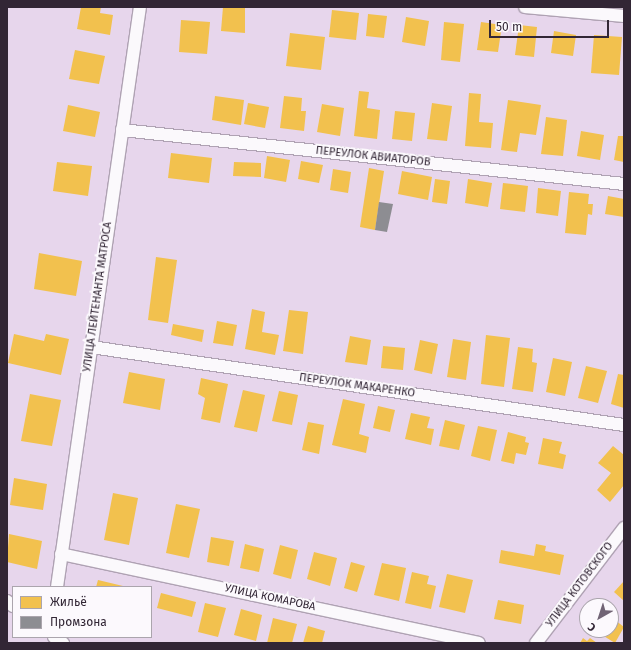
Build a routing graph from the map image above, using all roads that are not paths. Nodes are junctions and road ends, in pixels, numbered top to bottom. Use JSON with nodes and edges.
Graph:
{"nodes":[{"id":1,"x":140,"y":7,"type":"edge"},
{"id":2,"x":525,"y":7,"type":"edge"},
{"id":3,"x":624,"y":16,"type":"edge"},
{"id":4,"x":122,"y":130,"type":"junction"},
{"id":5,"x":624,"y":184,"type":"edge"},
{"id":6,"x":91,"y":347,"type":"junction"},
{"id":7,"x":624,"y":425,"type":"edge"},
{"id":8,"x":624,"y":528,"type":"edge"},
{"id":9,"x":61,"y":554,"type":"junction"},
{"id":10,"x":56,"y":586,"type":"edge"},
{"id":11,"x":479,"y":643,"type":"edge"},
{"id":12,"x":536,"y":643,"type":"edge"}],
"edges":[{"from":1,"to":4,"type":"street","name":"УЛИЦА ЛЕЙТЕНАНТА МАТРОСА"},
{"from":2,"to":3,"type":"street"},
{"from":4,"to":5,"type":"street","name":"ПЕРЕУЛОК АВИАТОРОВ"},
{"from":4,"to":6,"type":"street","name":"УЛИЦА ЛЕЙТЕНАНТА МАТРОСА"},
{"from":6,"to":7,"type":"street","name":"ПЕРЕУЛОК МАКАРЕНКО"},
{"from":6,"to":9,"type":"street","name":"УЛИЦА ЛЕЙТЕНАНТА МАТРОСА"},
{"from":8,"to":12,"type":"street","name":"УЛИЦА КОТОВСКОГО"},
{"from":9,"to":10,"type":"street","name":"УЛИЦА ЛЕЙТЕНАНТА МАТРОСА"},
{"from":9,"to":11,"type":"street","name":"УЛИЦА КОМАРОВА"}]}
